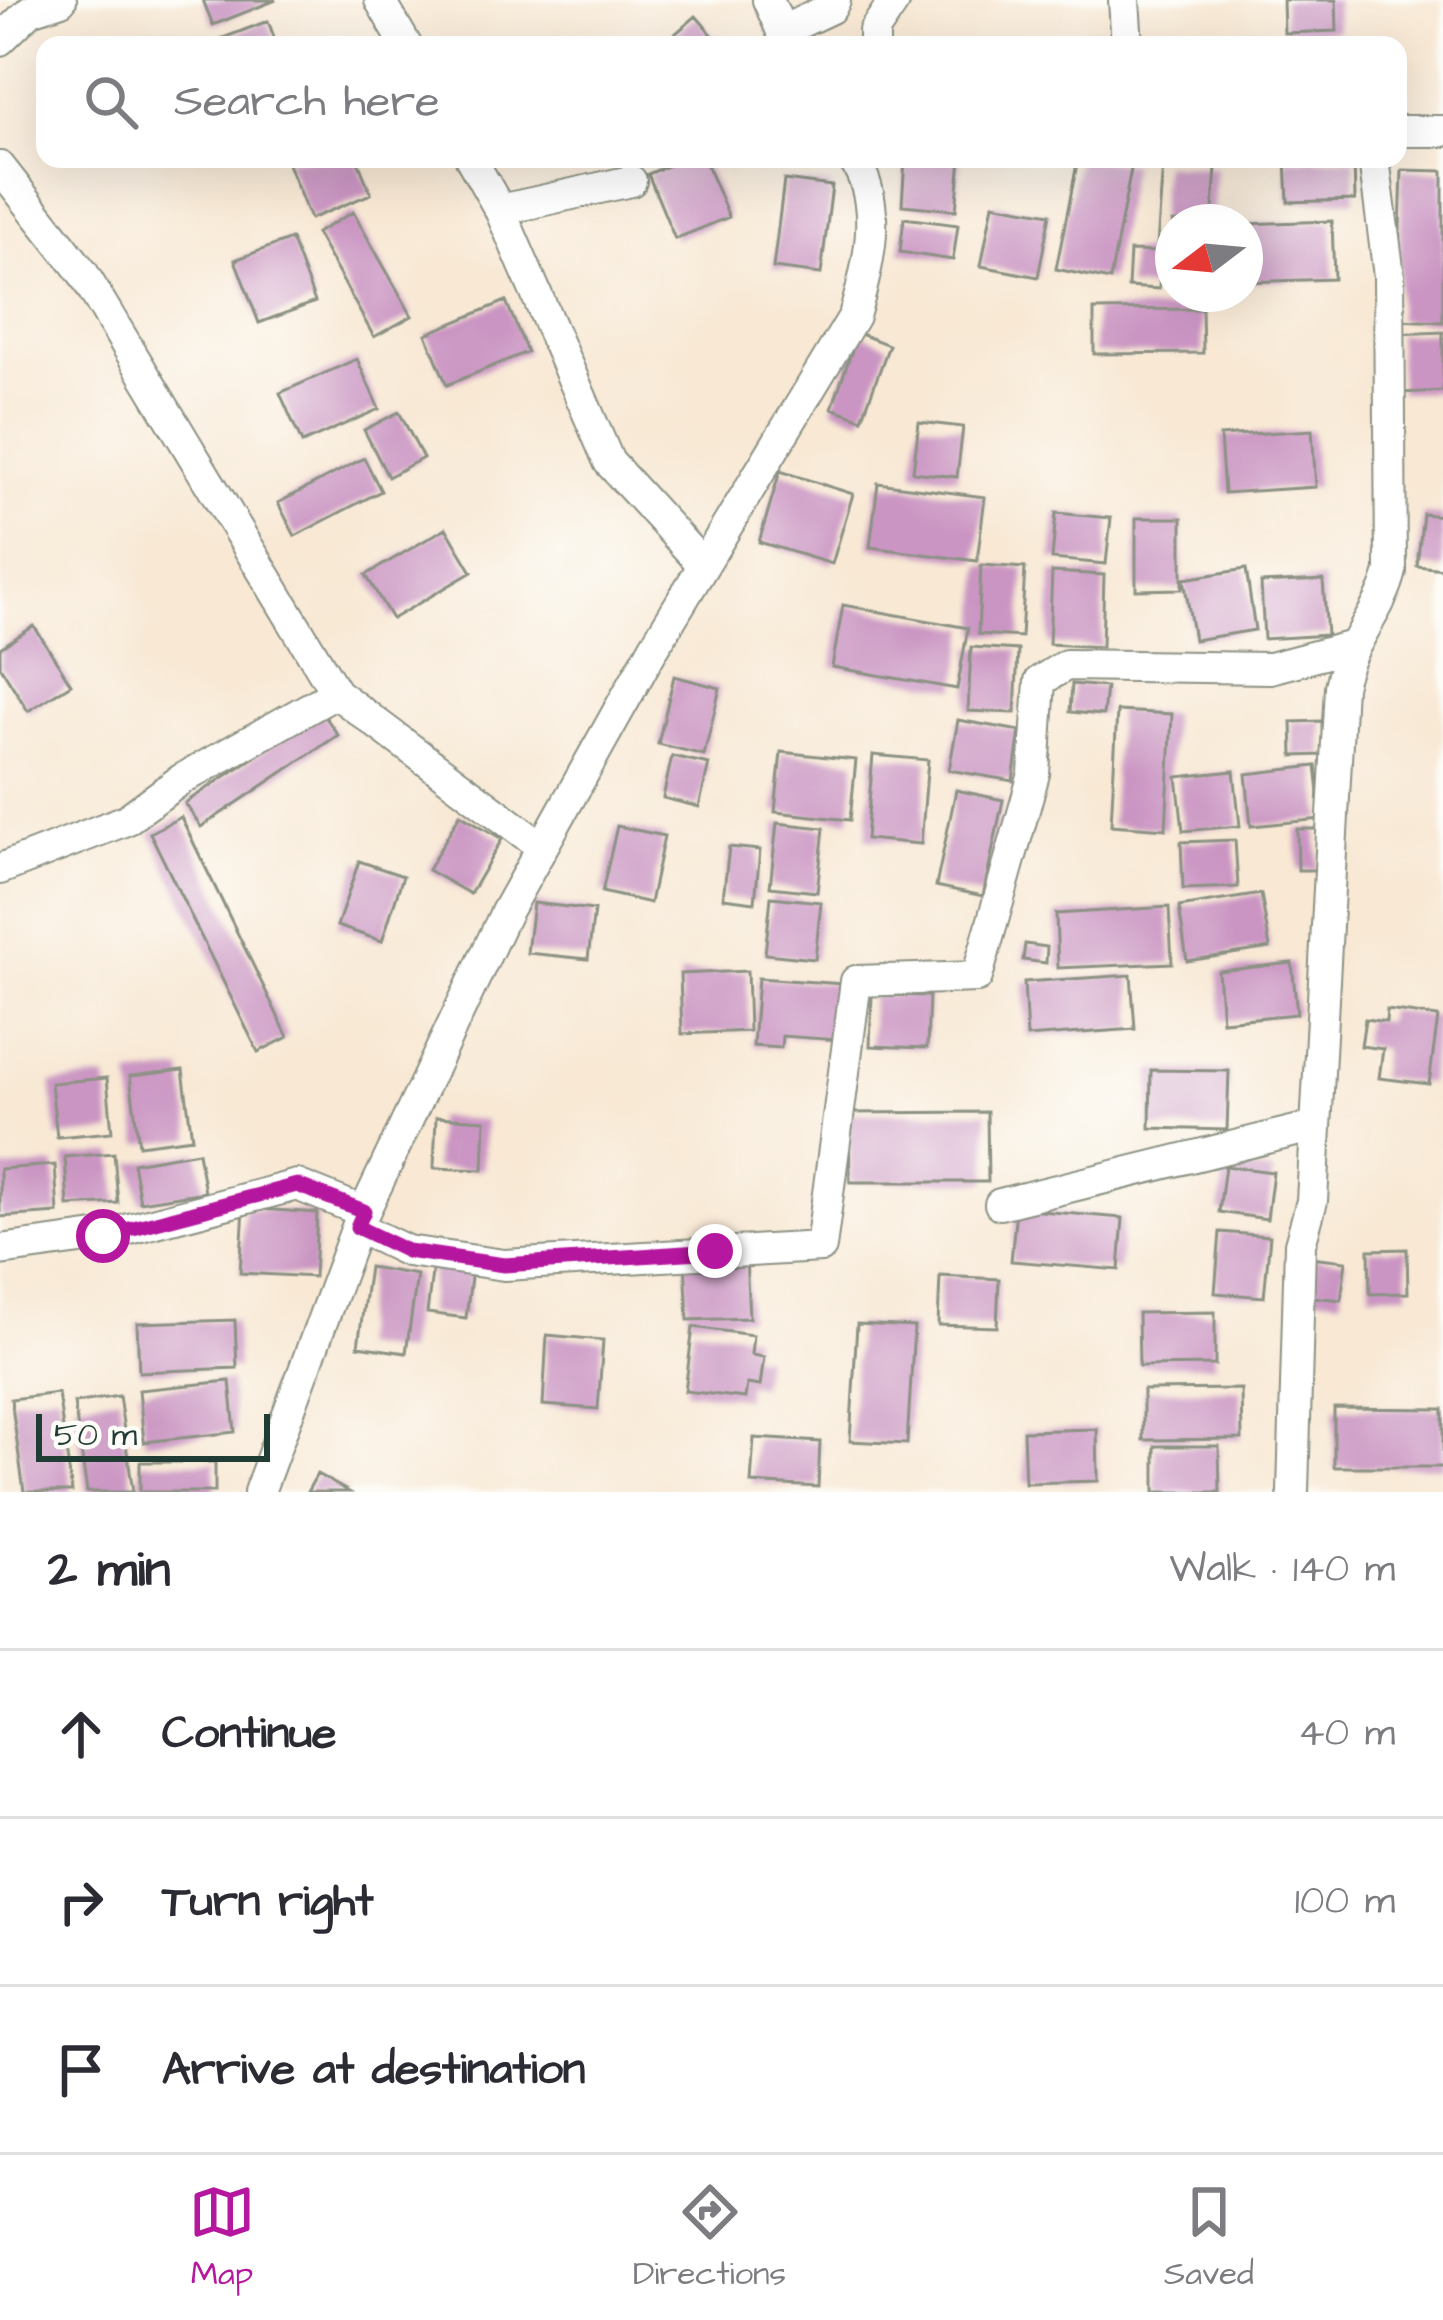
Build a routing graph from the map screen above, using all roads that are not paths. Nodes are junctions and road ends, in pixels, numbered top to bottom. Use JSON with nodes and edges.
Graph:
{"nodes":[{"id":1,"x":62,"y":0,"type":"edge"},
{"id":2,"x":380,"y":0,"type":"edge"},
{"id":3,"x":768,"y":0,"type":"edge"},
{"id":4,"x":835,"y":0,"type":"edge"},
{"id":5,"x":895,"y":0,"type":"edge"},
{"id":6,"x":1124,"y":0,"type":"edge"},
{"id":7,"x":401,"y":36,"type":"edge"},
{"id":8,"x":784,"y":36,"type":"edge"},
{"id":9,"x":788,"y":36,"type":"edge"},
{"id":10,"x":874,"y":36,"type":"edge"},
{"id":11,"x":1126,"y":36,"type":"edge"},
{"id":12,"x":0,"y":40,"type":"edge"},
{"id":13,"x":1407,"y":130,"type":"edge"},
{"id":14,"x":1443,"y":131,"type":"edge"},
{"id":15,"x":0,"y":167,"type":"edge"},
{"id":16,"x":476,"y":168,"type":"edge"},
{"id":17,"x":860,"y":168,"type":"edge"},
{"id":18,"x":1375,"y":168,"type":"edge"},
{"id":19,"x":631,"y":181,"type":"dead end"},
{"id":20,"x":500,"y":210,"type":"junction"},
{"id":21,"x":703,"y":565,"type":"junction"},
{"id":22,"x":1353,"y":646,"type":"junction"},
{"id":23,"x":336,"y":693,"type":"junction"},
{"id":24,"x":542,"y":847,"type":"junction"},
{"id":25,"x":0,"y":869,"type":"edge"},
{"id":26,"x":1316,"y":1126,"type":"junction"},
{"id":27,"x":1000,"y":1204,"type":"dead end"},
{"id":28,"x":360,"y":1219,"type":"junction"},
{"id":29,"x":0,"y":1250,"type":"edge"},
{"id":30,"x":259,"y":1492,"type":"edge"},
{"id":31,"x":1292,"y":1492,"type":"edge"}],
"edges":[{"from":1,"to":12,"type":"street"},
{"from":2,"to":7,"type":"street"},
{"from":3,"to":8,"type":"street"},
{"from":4,"to":9,"type":"street"},
{"from":5,"to":10,"type":"street"},
{"from":6,"to":11,"type":"street"},
{"from":13,"to":14,"type":"street"},
{"from":15,"to":23,"type":"street"},
{"from":16,"to":20,"type":"street"},
{"from":17,"to":21,"type":"street"},
{"from":18,"to":22,"type":"street"},
{"from":19,"to":20,"type":"street"},
{"from":20,"to":21,"type":"street"},
{"from":21,"to":24,"type":"street"},
{"from":22,"to":26,"type":"street"},
{"from":22,"to":28,"type":"street"},
{"from":23,"to":24,"type":"street"},
{"from":23,"to":25,"type":"street"},
{"from":24,"to":28,"type":"street"},
{"from":26,"to":27,"type":"street"},
{"from":26,"to":31,"type":"street"},
{"from":28,"to":29,"type":"street"},
{"from":28,"to":30,"type":"street"}]}
